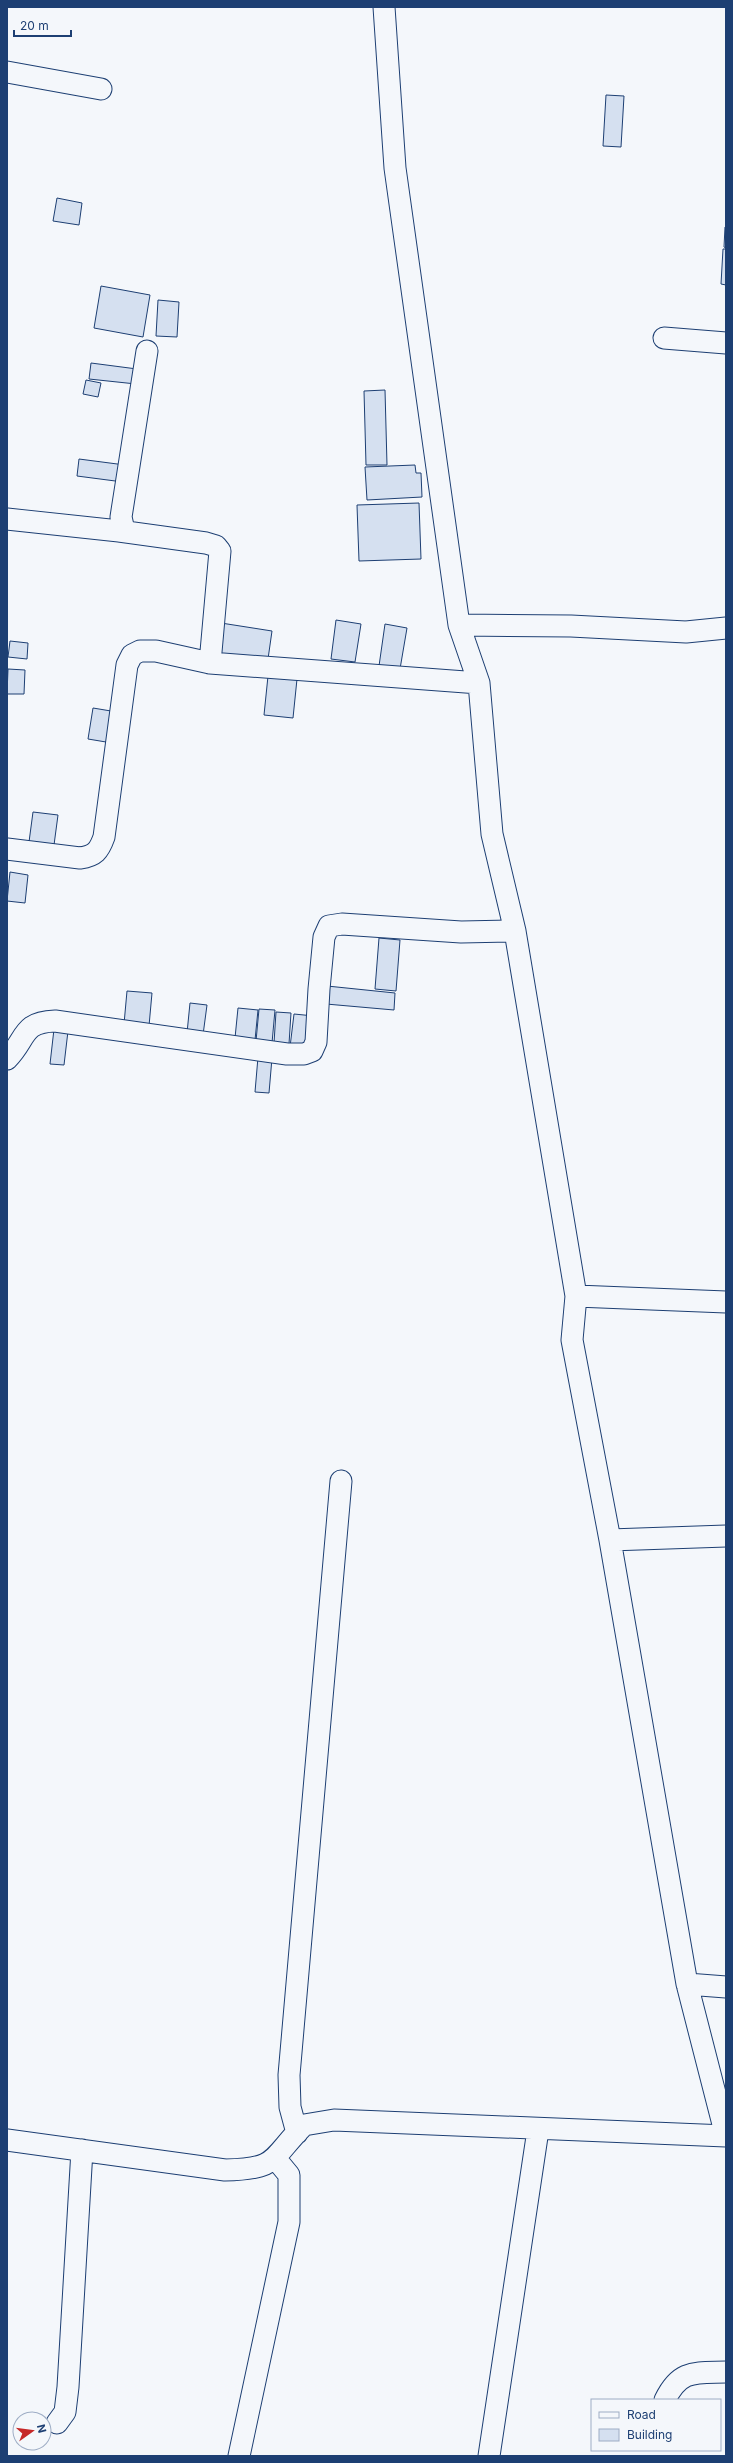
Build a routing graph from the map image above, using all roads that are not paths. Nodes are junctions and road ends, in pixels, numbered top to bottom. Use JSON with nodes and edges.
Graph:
{"nodes":[{"id":1,"x":384,"y":7,"type":"edge"},
{"id":2,"x":7,"y":72,"type":"edge"},
{"id":3,"x":101,"y":89,"type":"dead end"},
{"id":4,"x":664,"y":338,"type":"dead end"},
{"id":5,"x":726,"y":343,"type":"edge"},
{"id":6,"x":147,"y":351,"type":"dead end"},
{"id":7,"x":7,"y":519,"type":"edge"},
{"id":8,"x":119,"y":531,"type":"junction"},
{"id":9,"x":459,"y":625,"type":"junction"},
{"id":10,"x":726,"y":628,"type":"edge"},
{"id":11,"x":210,"y":663,"type":"junction"},
{"id":12,"x":479,"y":683,"type":"junction"},
{"id":13,"x":7,"y":849,"type":"edge"},
{"id":14,"x":515,"y":931,"type":"junction"},
{"id":15,"x":7,"y":1059,"type":"edge"},
{"id":16,"x":576,"y":1296,"type":"junction"},
{"id":17,"x":726,"y":1302,"type":"edge"},
{"id":18,"x":341,"y":1481,"type":"dead end"},
{"id":19,"x":726,"y":1536,"type":"edge"},
{"id":20,"x":610,"y":1540,"type":"junction"},
{"id":21,"x":687,"y":1984,"type":"junction"},
{"id":22,"x":726,"y":1987,"type":"edge"},
{"id":23,"x":538,"y":2130,"type":"junction"},
{"id":24,"x":297,"y":2132,"type":"junction"},
{"id":25,"x":726,"y":2136,"type":"edge"},
{"id":26,"x":7,"y":2140,"type":"edge"},
{"id":27,"x":82,"y":2150,"type":"junction"},
{"id":28,"x":275,"y":2158,"type":"junction"},
{"id":29,"x":726,"y":2372,"type":"edge"},
{"id":30,"x":666,"y":2399,"type":"edge"},
{"id":31,"x":57,"y":2422,"type":"dead end"},
{"id":32,"x":239,"y":2456,"type":"edge"},
{"id":33,"x":489,"y":2456,"type":"edge"}],
"edges":[{"from":1,"to":9,"type":"street"},
{"from":2,"to":3,"type":"street"},
{"from":4,"to":5,"type":"street"},
{"from":6,"to":8,"type":"street"},
{"from":7,"to":8,"type":"street"},
{"from":8,"to":11,"type":"street"},
{"from":9,"to":10,"type":"street"},
{"from":9,"to":12,"type":"street"},
{"from":11,"to":12,"type":"street"},
{"from":11,"to":13,"type":"street"},
{"from":12,"to":14,"type":"street"},
{"from":14,"to":15,"type":"street"},
{"from":14,"to":16,"type":"street"},
{"from":16,"to":17,"type":"street"},
{"from":16,"to":20,"type":"street"},
{"from":18,"to":24,"type":"street"},
{"from":19,"to":20,"type":"street"},
{"from":20,"to":21,"type":"street"},
{"from":21,"to":22,"type":"street"},
{"from":21,"to":25,"type":"street"},
{"from":23,"to":24,"type":"street"},
{"from":23,"to":25,"type":"street"},
{"from":23,"to":33,"type":"street"},
{"from":24,"to":28,"type":"street"},
{"from":26,"to":27,"type":"street"},
{"from":27,"to":28,"type":"street"},
{"from":27,"to":31,"type":"street"},
{"from":28,"to":32,"type":"street"},
{"from":29,"to":30,"type":"street"}]}
